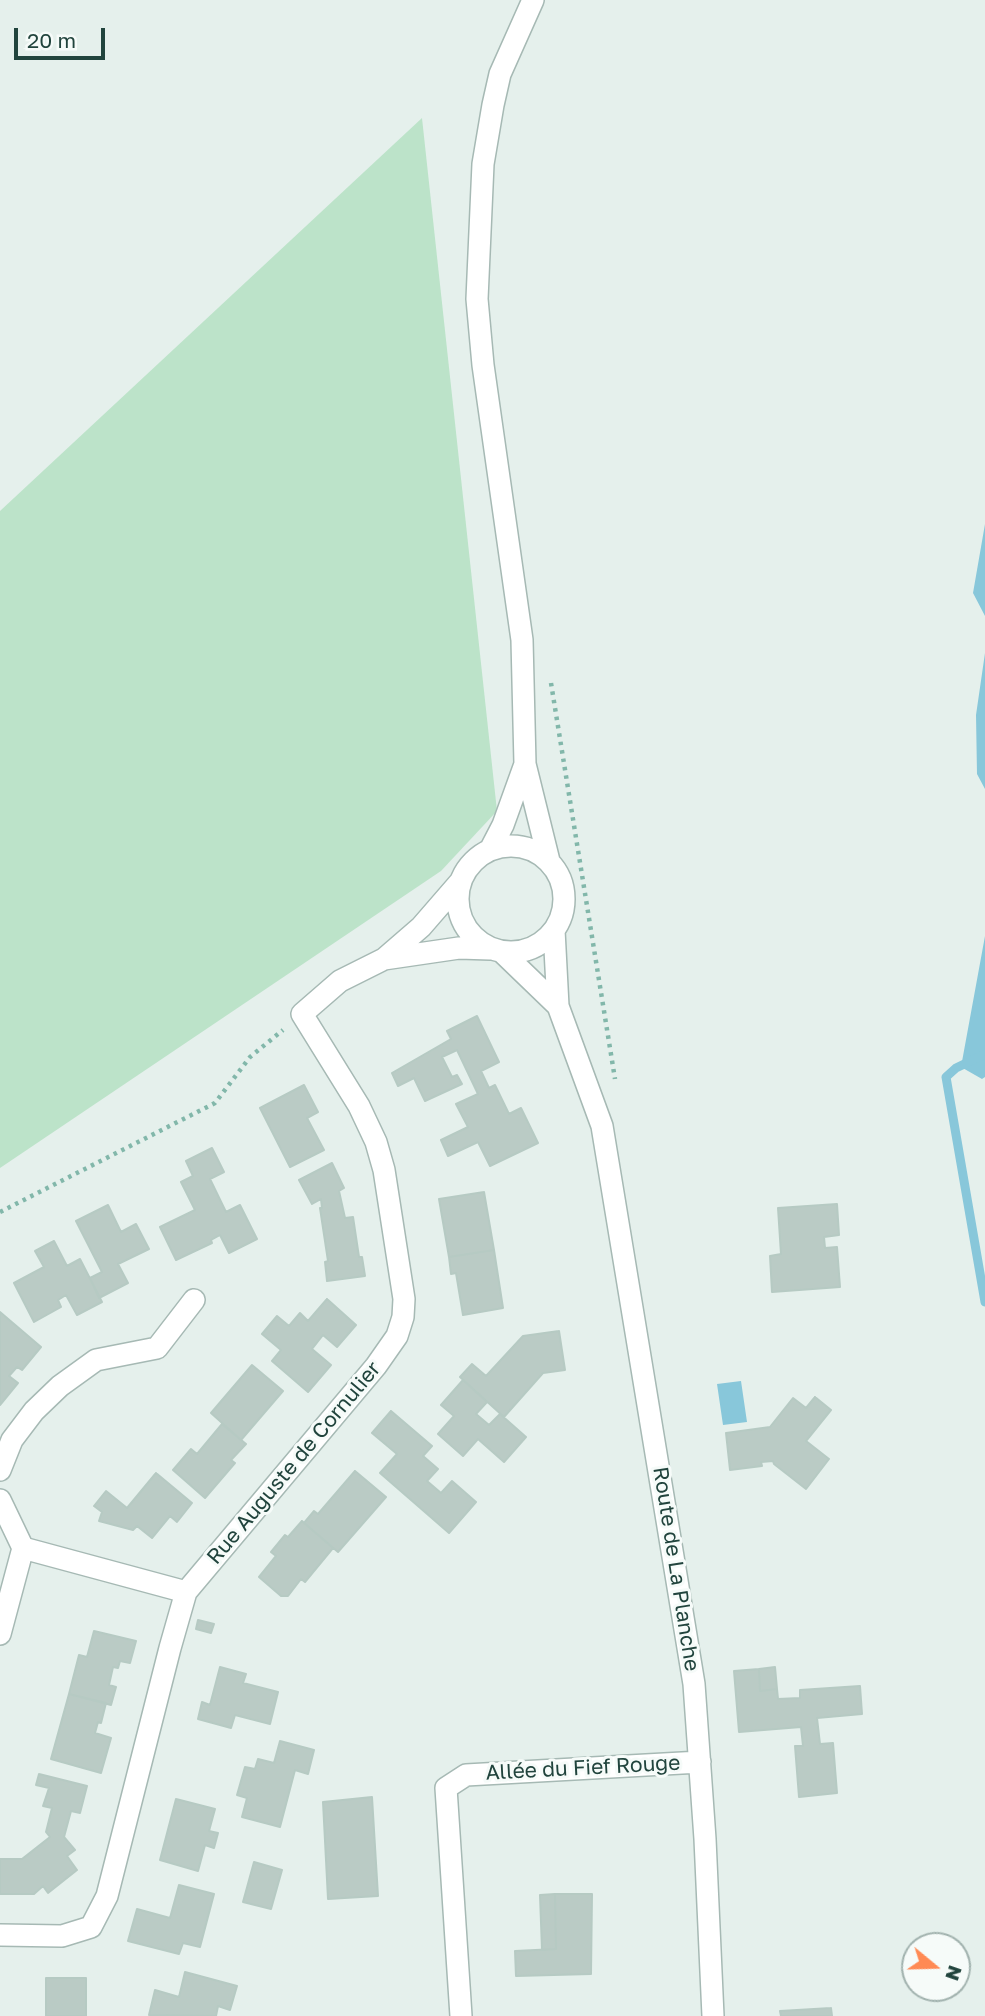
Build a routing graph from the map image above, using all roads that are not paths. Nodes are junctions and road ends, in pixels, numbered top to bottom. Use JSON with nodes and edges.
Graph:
{"nodes":[{"id":1,"x":533,"y":0,"type":"edge"},
{"id":2,"x":525,"y":764,"type":"junction"},
{"id":3,"x":490,"y":849,"type":"junction"},
{"id":4,"x":549,"y":861,"type":"junction"},
{"id":5,"x":460,"y":882,"type":"junction"},
{"id":6,"x":554,"y":930,"type":"junction"},
{"id":7,"x":496,"y":950,"type":"junction"},
{"id":8,"x":384,"y":959,"type":"junction"},
{"id":9,"x":558,"y":1006,"type":"junction"},
{"id":10,"x":194,"y":1300,"type":"dead end"},
{"id":11,"x":0,"y":1470,"type":"edge"},
{"id":12,"x":0,"y":1500,"type":"edge"},
{"id":13,"x":23,"y":1548,"type":"junction"},
{"id":14,"x":186,"y":1592,"type":"junction"},
{"id":15,"x":0,"y":1634,"type":"edge"},
{"id":16,"x":700,"y":1762,"type":"junction"},
{"id":17,"x":0,"y":1936,"type":"edge"},
{"id":18,"x":461,"y":2016,"type":"edge"},
{"id":19,"x":713,"y":2016,"type":"edge"}],
"edges":[{"from":1,"to":2,"type":"street"},
{"from":2,"to":3,"type":"street"},
{"from":2,"to":4,"type":"street"},
{"from":3,"to":4,"type":"street"},
{"from":3,"to":5,"type":"street"},
{"from":4,"to":6,"type":"street"},
{"from":5,"to":7,"type":"street"},
{"from":5,"to":8,"type":"street"},
{"from":6,"to":7,"type":"street"},
{"from":6,"to":9,"type":"street"},
{"from":7,"to":8,"type":"street"},
{"from":7,"to":9,"type":"street"},
{"from":8,"to":14,"type":"street","name":"Rue Auguste de Cornulier"},
{"from":9,"to":16,"type":"street","name":"Route de La Planche"},
{"from":10,"to":11,"type":"street"},
{"from":12,"to":13,"type":"street"},
{"from":13,"to":14,"type":"street"},
{"from":13,"to":15,"type":"street"},
{"from":14,"to":17,"type":"street","name":"Rue Auguste de Cornulier"},
{"from":16,"to":18,"type":"street","name":"Allée du Fief Rouge"},
{"from":16,"to":19,"type":"street","name":"Route de La Planche"}]}
